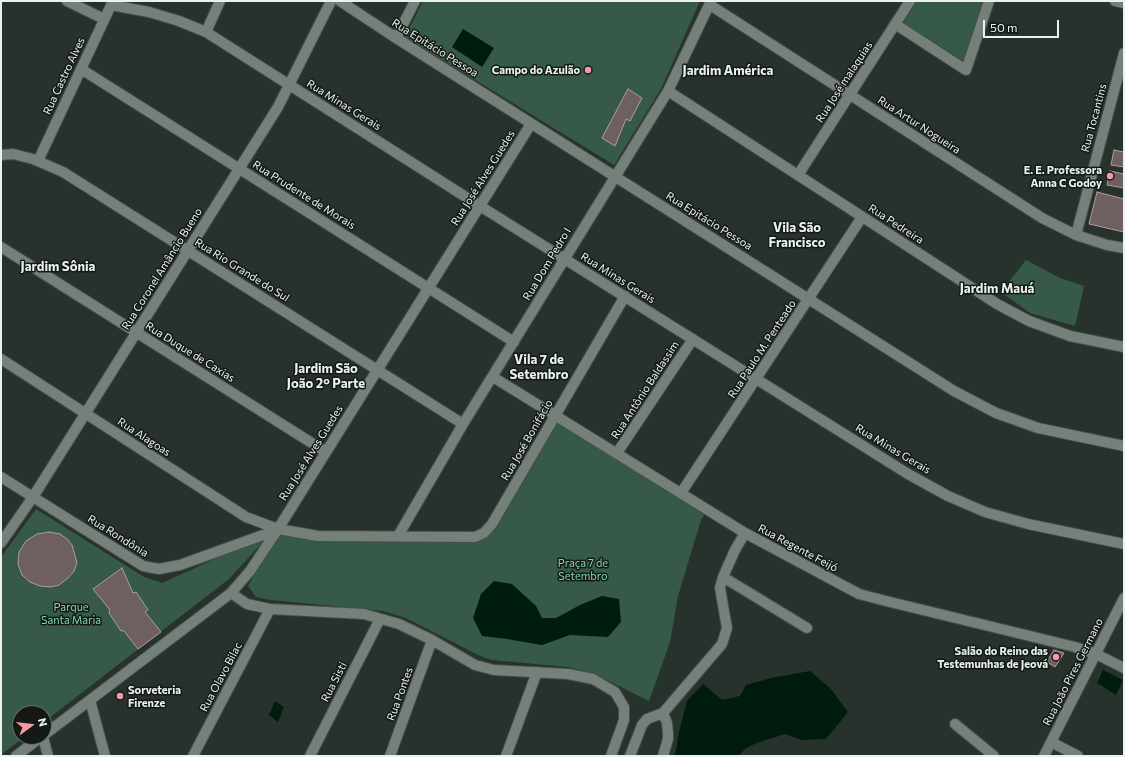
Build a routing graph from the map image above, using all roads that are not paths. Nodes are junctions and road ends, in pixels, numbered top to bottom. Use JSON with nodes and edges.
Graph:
{"nodes":[{"id":1,"x":67,"y":1,"type":"edge"},
{"id":2,"x":220,"y":1,"type":"edge"},
{"id":3,"x":331,"y":1,"type":"edge"},
{"id":4,"x":340,"y":1,"type":"edge"},
{"id":5,"x":415,"y":1,"type":"edge"},
{"id":6,"x":910,"y":1,"type":"edge"},
{"id":7,"x":989,"y":1,"type":"edge"},
{"id":8,"x":1115,"y":1,"type":"edge"},
{"id":9,"x":112,"y":3,"type":"edge"},
{"id":10,"x":711,"y":3,"type":"edge"},
{"id":11,"x":1124,"y":3,"type":"edge"},
{"id":12,"x":104,"y":19,"type":"junction"},
{"id":13,"x":895,"y":24,"type":"junction"},
{"id":14,"x":206,"y":32,"type":"junction"},
{"id":15,"x":396,"y":38,"type":"junction"},
{"id":16,"x":1124,"y":53,"type":"edge"},
{"id":17,"x":81,"y":69,"type":"junction"},
{"id":18,"x":289,"y":85,"type":"junction"},
{"id":19,"x":668,"y":91,"type":"junction"},
{"id":20,"x":850,"y":95,"type":"junction"},
{"id":21,"x":531,"y":124,"type":"junction"},
{"id":22,"x":1,"y":155,"type":"edge"},
{"id":23,"x":38,"y":161,"type":"junction"},
{"id":24,"x":239,"y":168,"type":"junction"},
{"id":25,"x":798,"y":175,"type":"junction"},
{"id":26,"x":615,"y":176,"type":"junction"},
{"id":27,"x":480,"y":206,"type":"junction"},
{"id":28,"x":862,"y":217,"type":"junction"},
{"id":29,"x":1076,"y":235,"type":"junction"},
{"id":30,"x":1,"y":247,"type":"edge"},
{"id":31,"x":1124,"y":248,"type":"edge"},
{"id":32,"x":188,"y":250,"type":"junction"},
{"id":33,"x":565,"y":258,"type":"junction"},
{"id":34,"x":429,"y":288,"type":"junction"},
{"id":35,"x":625,"y":296,"type":"junction"},
{"id":36,"x":809,"y":299,"type":"junction"},
{"id":37,"x":136,"y":332,"type":"junction"},
{"id":38,"x":693,"y":339,"type":"junction"},
{"id":39,"x":514,"y":342,"type":"junction"},
{"id":40,"x":1124,"y":347,"type":"edge"},
{"id":41,"x":1,"y":359,"type":"edge"},
{"id":42,"x":377,"y":370,"type":"junction"},
{"id":43,"x":493,"y":376,"type":"junction"},
{"id":44,"x":756,"y":379,"type":"junction"},
{"id":45,"x":85,"y":414,"type":"junction"},
{"id":46,"x":556,"y":415,"type":"junction"},
{"id":47,"x":463,"y":424,"type":"junction"},
{"id":48,"x":1124,"y":446,"type":"edge"},
{"id":49,"x":326,"y":452,"type":"junction"},
{"id":50,"x":617,"y":454,"type":"junction"},
{"id":51,"x":1,"y":477,"type":"edge"},
{"id":52,"x":681,"y":493,"type":"junction"},
{"id":53,"x":33,"y":497,"type":"junction"},
{"id":54,"x":278,"y":529,"type":"junction"},
{"id":55,"x":484,"y":533,"type":"joint"},
{"id":56,"x":744,"y":533,"type":"junction"},
{"id":57,"x":398,"y":536,"type":"junction"},
{"id":58,"x":1,"y":543,"type":"edge"},
{"id":59,"x":1124,"y":544,"type":"edge"},
{"id":60,"x":723,"y":577,"type":"junction"},
{"id":61,"x":231,"y":593,"type":"junction"},
{"id":62,"x":1124,"y":598,"type":"edge"},
{"id":63,"x":270,"y":609,"type":"junction"},
{"id":64,"x":380,"y":619,"type":"junction"},
{"id":65,"x":807,"y":628,"type":"dead end"},
{"id":66,"x":432,"y":640,"type":"junction"},
{"id":67,"x":1096,"y":654,"type":"junction"},
{"id":68,"x":1124,"y":668,"type":"edge"},
{"id":69,"x":537,"y":672,"type":"junction"},
{"id":70,"x":90,"y":700,"type":"junction"},
{"id":71,"x":662,"y":713,"type":"junction"},
{"id":72,"x":955,"y":724,"type":"dead end"},
{"id":73,"x":52,"y":729,"type":"edge"},
{"id":74,"x":1051,"y":742,"type":"junction"},
{"id":75,"x":31,"y":745,"type":"edge"},
{"id":76,"x":45,"y":745,"type":"edge"},
{"id":77,"x":16,"y":756,"type":"edge"},
{"id":78,"x":48,"y":756,"type":"edge"},
{"id":79,"x":105,"y":756,"type":"edge"},
{"id":80,"x":193,"y":756,"type":"edge"},
{"id":81,"x":310,"y":756,"type":"edge"},
{"id":82,"x":390,"y":756,"type":"edge"},
{"id":83,"x":506,"y":756,"type":"edge"},
{"id":84,"x":611,"y":756,"type":"edge"},
{"id":85,"x":630,"y":756,"type":"edge"},
{"id":86,"x":663,"y":756,"type":"edge"},
{"id":87,"x":994,"y":756,"type":"edge"},
{"id":88,"x":1044,"y":756,"type":"edge"},
{"id":89,"x":1078,"y":756,"type":"edge"}],
"edges":[{"from":1,"to":12,"type":"street"},
{"from":2,"to":14,"type":"street"},
{"from":3,"to":18,"type":"street","name":"Rua Coronel Amâncio Bueno"},
{"from":4,"to":15,"type":"street","name":"Rua Epitácio Pessoa"},
{"from":5,"to":15,"type":"street"},
{"from":6,"to":13,"type":"street","name":"Rua José malaquias"},
{"from":7,"to":13,"type":"street"},
{"from":8,"to":11,"type":"street"},
{"from":9,"to":12,"type":"street","name":"Rua Castro Alves"},
{"from":9,"to":14,"type":"street","name":"Rua Minas Gerais"},
{"from":10,"to":19,"type":"street","name":"Rua Dom Pedro I"},
{"from":10,"to":20,"type":"street","name":"Rua Artur Nogueira"},
{"from":12,"to":17,"type":"street","name":"Rua Castro Alves"},
{"from":13,"to":20,"type":"street","name":"Rua José malaquias"},
{"from":14,"to":18,"type":"street","name":"Rua Minas Gerais"},
{"from":15,"to":21,"type":"street","name":"Rua Epitácio Pessoa"},
{"from":16,"to":29,"type":"street","name":"Rua Tocantins"},
{"from":17,"to":23,"type":"street","name":"Rua Castro Alves"},
{"from":17,"to":24,"type":"street","name":"Rua Prudente de Morais"},
{"from":18,"to":24,"type":"street","name":"Rua Coronel Amâncio Bueno"},
{"from":18,"to":27,"type":"street","name":"Rua Minas Gerais"},
{"from":19,"to":25,"type":"street","name":"Rua Pedreira"},
{"from":19,"to":26,"type":"street","name":"Rua Dom Pedro I"},
{"from":20,"to":25,"type":"street","name":"Rua José malaquias"},
{"from":20,"to":29,"type":"street","name":"Rua Artur Nogueira"},
{"from":21,"to":26,"type":"street","name":"Rua Epitácio Pessoa"},
{"from":21,"to":27,"type":"street","name":"Rua José Alves Guedes"},
{"from":22,"to":23,"type":"street","name":"Rua Rio Grande do Sul"},
{"from":23,"to":32,"type":"street","name":"Rua Rio Grande do Sul"},
{"from":24,"to":32,"type":"street","name":"Rua Coronel Amâncio Bueno"},
{"from":24,"to":34,"type":"street","name":"Rua Prudente de Morais"},
{"from":25,"to":28,"type":"street","name":"Rua Pedreira"},
{"from":26,"to":33,"type":"street","name":"Rua Dom Pedro I"},
{"from":26,"to":36,"type":"street","name":"Rua Epitácio Pessoa"},
{"from":27,"to":33,"type":"street","name":"Rua Minas Gerais"},
{"from":27,"to":34,"type":"street","name":"Rua José Alves Guedes"},
{"from":28,"to":36,"type":"street","name":"Rua Paulo M. Penteado"},
{"from":28,"to":40,"type":"street","name":"Rua Pedreira"},
{"from":29,"to":31,"type":"street","name":"Rua Artur Nogueira"},
{"from":30,"to":37,"type":"street","name":"Rua Duque de Caxias"},
{"from":32,"to":37,"type":"street","name":"Rua Coronel Amâncio Bueno"},
{"from":32,"to":42,"type":"street","name":"Rua Rio Grande do Sul"},
{"from":33,"to":35,"type":"street","name":"Rua Minas Gerais"},
{"from":33,"to":39,"type":"street","name":"Rua Dom Pedro I"},
{"from":34,"to":39,"type":"street","name":"Rua Prudente de Morais"},
{"from":34,"to":42,"type":"street","name":"Rua José Alves Guedes"},
{"from":35,"to":38,"type":"street","name":"Rua Minas Gerais"},
{"from":35,"to":46,"type":"street","name":"Rua José Bonifácio"},
{"from":36,"to":44,"type":"street","name":"Rua Paulo M. Penteado"},
{"from":36,"to":48,"type":"street","name":"Rua Epitácio Pessoa"},
{"from":37,"to":45,"type":"street","name":"Rua Coronel Amâncio Bueno"},
{"from":37,"to":49,"type":"street","name":"Rua Duque de Caxias"},
{"from":38,"to":44,"type":"street","name":"Rua Minas Gerais"},
{"from":38,"to":50,"type":"street","name":"Rua Antônio Baldassim"},
{"from":39,"to":43,"type":"street","name":"Rua Dom Pedro I"},
{"from":41,"to":45,"type":"street","name":"Rua Alagoas"},
{"from":42,"to":47,"type":"street","name":"Rua Rio Grande do Sul"},
{"from":42,"to":49,"type":"street","name":"Rua José Alves Guedes"},
{"from":43,"to":46,"type":"street","name":"Rua Regente Feijó"},
{"from":43,"to":47,"type":"street","name":"Rua Dom Pedro I"},
{"from":44,"to":52,"type":"street","name":"Rua Paulo M. Penteado"},
{"from":44,"to":59,"type":"street","name":"Rua Minas Gerais"},
{"from":45,"to":53,"type":"street","name":"Rua Coronel Amâncio Bueno"},
{"from":45,"to":54,"type":"street","name":"Rua Alagoas"},
{"from":46,"to":50,"type":"street","name":"Rua Regente Feijó"},
{"from":46,"to":55,"type":"street","name":"Rua José Bonifácio"},
{"from":47,"to":57,"type":"street","name":"Rua Dom Pedro I"},
{"from":49,"to":54,"type":"street","name":"Rua José Alves Guedes"},
{"from":50,"to":52,"type":"street","name":"Rua Regente Feijó"},
{"from":51,"to":53,"type":"street","name":"Rua Rondônia"},
{"from":52,"to":56,"type":"street","name":"Rua Regente Feijó"},
{"from":53,"to":54,"type":"street","name":"Rua Rondônia"},
{"from":53,"to":58,"type":"street","name":"Rua Coronel Amâncio Bueno"},
{"from":54,"to":57,"type":"street","name":"Rua Alagoas"},
{"from":54,"to":61,"type":"street","name":"Rua José Alves Guedes"},
{"from":55,"to":57,"type":"street","name":"Rua Alagoas"},
{"from":56,"to":60,"type":"street"},
{"from":56,"to":67,"type":"street","name":"Rua Regente Feijó"},
{"from":60,"to":65,"type":"street"},
{"from":60,"to":71,"type":"street"},
{"from":61,"to":63,"type":"street"},
{"from":61,"to":70,"type":"street","name":"Rua José Alves Guedes"},
{"from":62,"to":67,"type":"street","name":"Rua João Pires Germano"},
{"from":63,"to":64,"type":"street"},
{"from":63,"to":80,"type":"street","name":"Rua Olavo Bilac"},
{"from":64,"to":66,"type":"street"},
{"from":64,"to":81,"type":"street","name":"Rua Sisti"},
{"from":66,"to":69,"type":"street"},
{"from":66,"to":82,"type":"street","name":"Rua Pontes"},
{"from":67,"to":68,"type":"street","name":"Rua Regente Feijó"},
{"from":67,"to":74,"type":"street","name":"Rua João Pires Germano"},
{"from":69,"to":83,"type":"street"},
{"from":69,"to":84,"type":"street"},
{"from":70,"to":73,"type":"street","name":"Rua José Alves Guedes"},
{"from":70,"to":79,"type":"street"},
{"from":71,"to":85,"type":"street"},
{"from":71,"to":86,"type":"street"},
{"from":72,"to":87,"type":"street"},
{"from":74,"to":88,"type":"street","name":"Rua João Pires Germano"},
{"from":74,"to":89,"type":"street"},
{"from":75,"to":77,"type":"street","name":"Rua José Alves Guedes"},
{"from":76,"to":78,"type":"street"}]}
